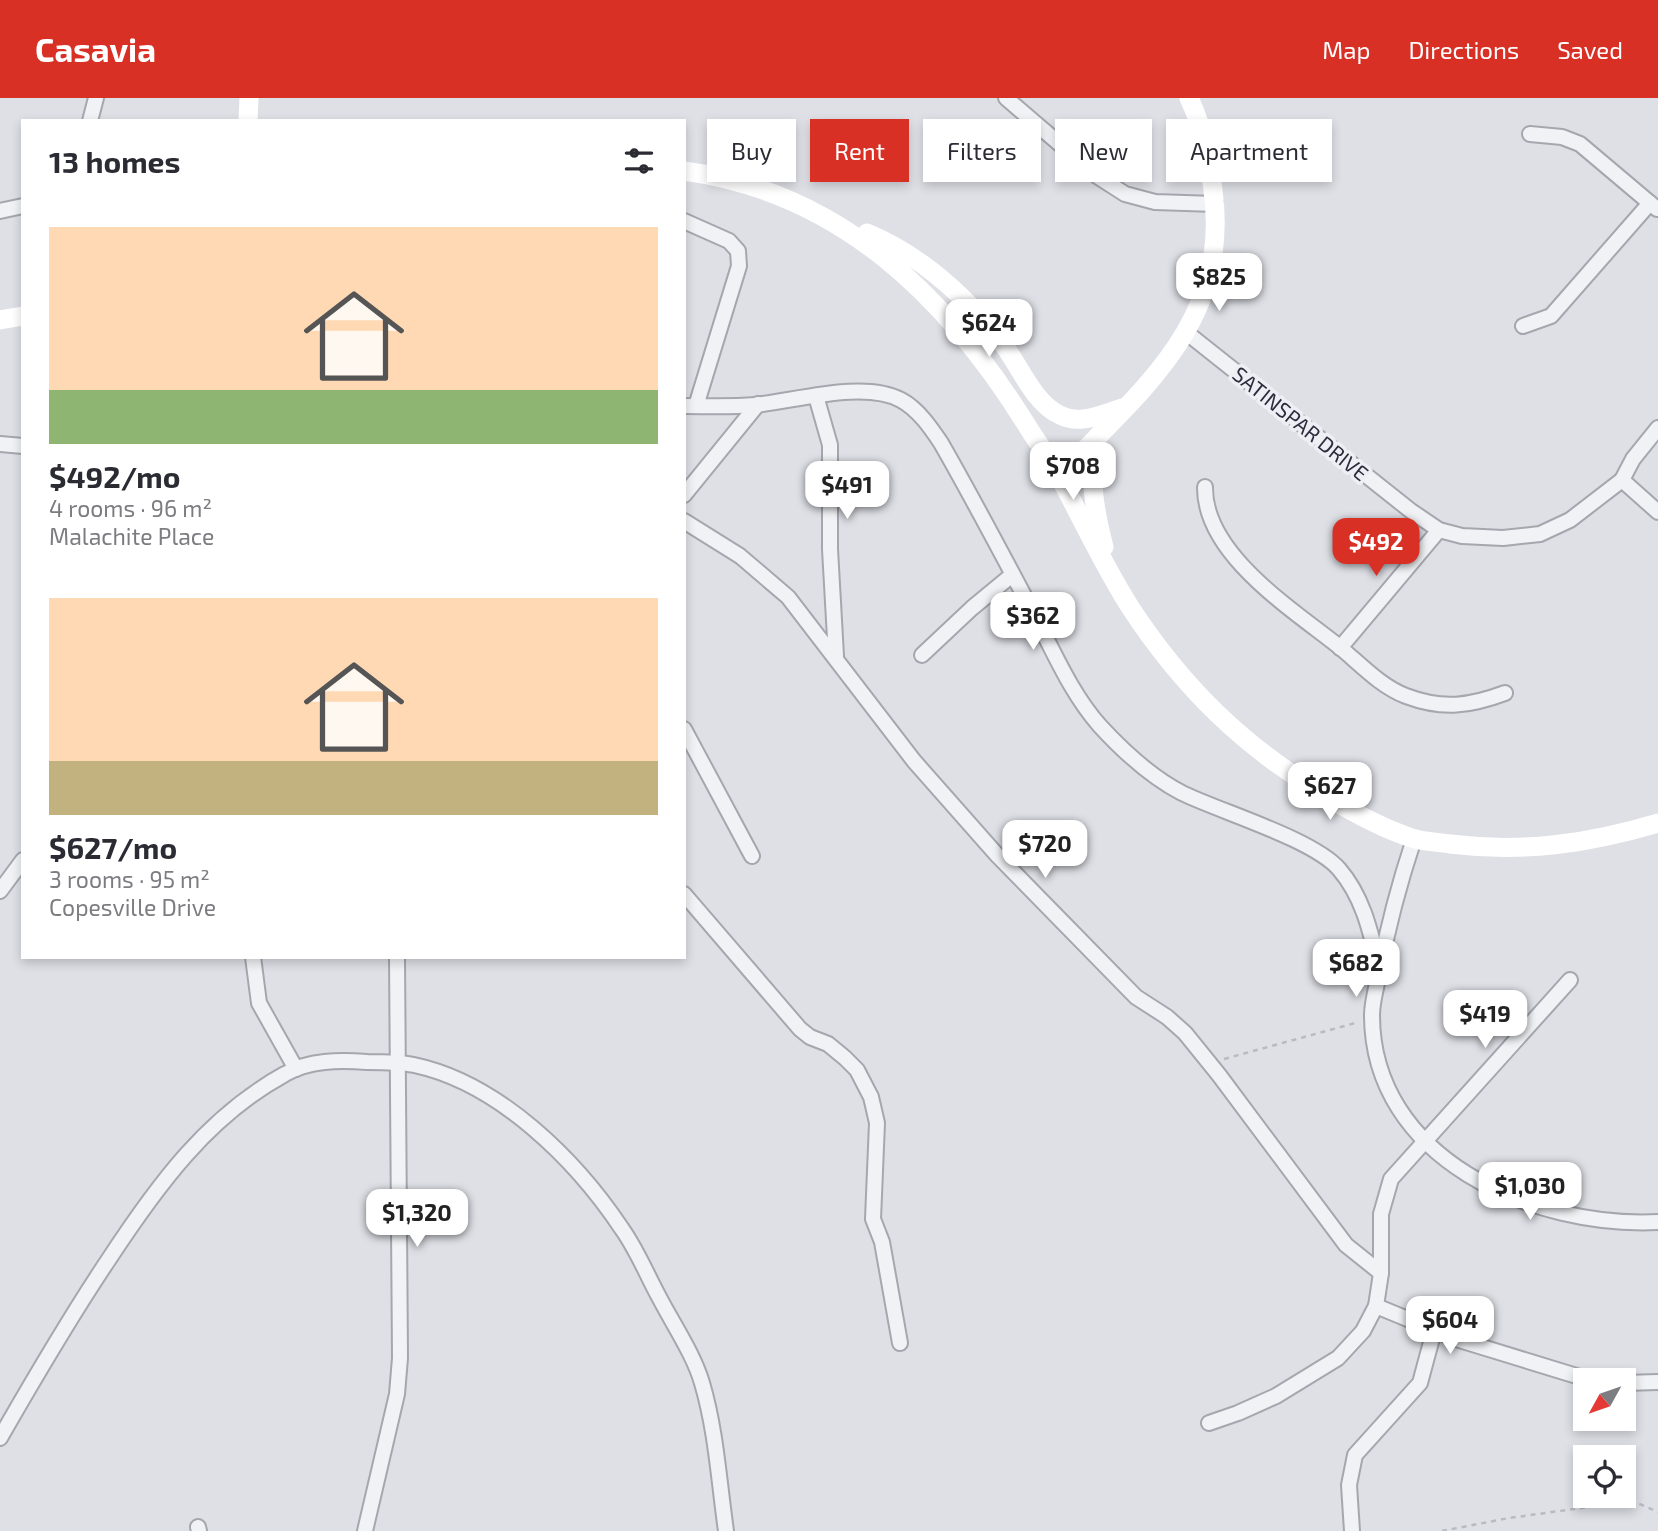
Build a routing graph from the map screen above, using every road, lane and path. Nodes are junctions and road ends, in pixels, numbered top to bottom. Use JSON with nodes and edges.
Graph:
{"nodes":[{"id":1,"x":96,"y":98,"type":"edge"},
{"id":2,"x":249,"y":98,"type":"edge"},
{"id":3,"x":1006,"y":98,"type":"edge"},
{"id":4,"x":1189,"y":98,"type":"edge"},
{"id":5,"x":91,"y":119,"type":"edge"},
{"id":6,"x":248,"y":119,"type":"edge"},
{"id":7,"x":1530,"y":134,"type":"dead end"},
{"id":8,"x":686,"y":171,"type":"edge"},
{"id":9,"x":1215,"y":204,"type":"junction"},
{"id":10,"x":21,"y":206,"type":"edge"},
{"id":11,"x":1654,"y":206,"type":"edge"},
{"id":12,"x":0,"y":211,"type":"edge"},
{"id":13,"x":686,"y":222,"type":"edge"},
{"id":14,"x":849,"y":231,"type":"junction"},
{"id":15,"x":21,"y":316,"type":"edge"},
{"id":16,"x":0,"y":320,"type":"edge"},
{"id":17,"x":1523,"y":326,"type":"dead end"},
{"id":18,"x":1187,"y":333,"type":"junction"},
{"id":19,"x":816,"y":396,"type":"junction"},
{"id":20,"x":758,"y":404,"type":"junction"},
{"id":21,"x":690,"y":406,"type":"edge"},
{"id":22,"x":1126,"y":407,"type":"junction"},
{"id":23,"x":1658,"y":428,"type":"edge"},
{"id":24,"x":1098,"y":435,"type":"junction"},
{"id":25,"x":0,"y":444,"type":"edge"},
{"id":26,"x":21,"y":446,"type":"edge"},
{"id":27,"x":1059,"y":476,"type":"junction"},
{"id":28,"x":1622,"y":480,"type":"junction"},
{"id":29,"x":1205,"y":487,"type":"dead end"},
{"id":30,"x":686,"y":493,"type":"edge"},
{"id":31,"x":1658,"y":512,"type":"edge"},
{"id":32,"x":686,"y":522,"type":"edge"},
{"id":33,"x":1439,"y":530,"type":"junction"},
{"id":34,"x":1108,"y":569,"type":"junction"},
{"id":35,"x":1012,"y":575,"type":"junction"},
{"id":36,"x":1340,"y":648,"type":"junction"},
{"id":37,"x":922,"y":655,"type":"dead end"},
{"id":38,"x":836,"y":656,"type":"junction"},
{"id":39,"x":1505,"y":693,"type":"dead end"},
{"id":40,"x":686,"y":733,"type":"edge"},
{"id":41,"x":1658,"y":823,"type":"edge"},
{"id":42,"x":1415,"y":839,"type":"junction"},
{"id":43,"x":752,"y":856,"type":"dead end"},
{"id":44,"x":21,"y":863,"type":"edge"},
{"id":45,"x":0,"y":891,"type":"edge"},
{"id":46,"x":686,"y":896,"type":"edge"},
{"id":47,"x":253,"y":959,"type":"edge"},
{"id":48,"x":397,"y":959,"type":"edge"},
{"id":49,"x":1380,"y":971,"type":"junction"},
{"id":50,"x":1570,"y":980,"type":"dead end"},
{"id":51,"x":1372,"y":1017,"type":"junction"},
{"id":52,"x":1205,"y":1058,"type":"junction"},
{"id":53,"x":397,"y":1063,"type":"junction"},
{"id":54,"x":296,"y":1069,"type":"junction"},
{"id":55,"x":1427,"y":1142,"type":"junction"},
{"id":56,"x":1658,"y":1222,"type":"edge"},
{"id":57,"x":1381,"y":1273,"type":"junction"},
{"id":58,"x":1376,"y":1306,"type":"junction"},
{"id":59,"x":1434,"y":1331,"type":"junction"},
{"id":60,"x":900,"y":1343,"type":"dead end"},
{"id":61,"x":1573,"y":1375,"type":"edge"},
{"id":62,"x":1658,"y":1382,"type":"edge"},
{"id":63,"x":1636,"y":1383,"type":"edge"},
{"id":64,"x":1209,"y":1423,"type":"dead end"},
{"id":65,"x":0,"y":1438,"type":"edge"},
{"id":66,"x":1658,"y":1512,"type":"edge"},
{"id":67,"x":365,"y":1531,"type":"edge"},
{"id":68,"x":726,"y":1531,"type":"edge"},
{"id":69,"x":1352,"y":1531,"type":"edge"},
{"id":70,"x":1443,"y":1531,"type":"edge"}],
"edges":[{"from":1,"to":5,"type":"street"},
{"from":2,"to":6,"type":"street"},
{"from":3,"to":9,"type":"street"},
{"from":4,"to":9,"type":"street"},
{"from":7,"to":11,"type":"street"},
{"from":8,"to":14,"type":"street"},
{"from":9,"to":18,"type":"street"},
{"from":10,"to":12,"type":"street"},
{"from":11,"to":17,"type":"street"},
{"from":13,"to":21,"type":"street"},
{"from":14,"to":22,"type":"street"},
{"from":14,"to":27,"type":"street"},
{"from":15,"to":16,"type":"street"},
{"from":18,"to":22,"type":"street"},
{"from":18,"to":33,"type":"street","name":"SATINSPAR DRIVE"},
{"from":19,"to":20,"type":"street"},
{"from":19,"to":35,"type":"street"},
{"from":19,"to":38,"type":"street"},
{"from":20,"to":21,"type":"street"},
{"from":20,"to":30,"type":"street"},
{"from":22,"to":24,"type":"street"},
{"from":23,"to":28,"type":"street","name":"SATINSPAR DRIVE"},
{"from":24,"to":27,"type":"street"},
{"from":24,"to":34,"type":"street"},
{"from":25,"to":26,"type":"street"},
{"from":27,"to":34,"type":"street"},
{"from":28,"to":31,"type":"street"},
{"from":28,"to":33,"type":"street","name":"SATINSPAR DRIVE"},
{"from":29,"to":36,"type":"street"},
{"from":32,"to":38,"type":"street"},
{"from":33,"to":36,"type":"street"},
{"from":34,"to":42,"type":"street"},
{"from":35,"to":37,"type":"street"},
{"from":35,"to":49,"type":"street"},
{"from":36,"to":39,"type":"street"},
{"from":38,"to":52,"type":"street"},
{"from":40,"to":43,"type":"street"},
{"from":41,"to":42,"type":"street"},
{"from":42,"to":49,"type":"street"},
{"from":44,"to":45,"type":"street"},
{"from":46,"to":60,"type":"street"},
{"from":47,"to":54,"type":"street"},
{"from":48,"to":53,"type":"street"},
{"from":49,"to":51,"type":"street"},
{"from":50,"to":55,"type":"street"},
{"from":51,"to":52,"type":"path"},
{"from":51,"to":55,"type":"street"},
{"from":52,"to":57,"type":"street"},
{"from":53,"to":54,"type":"street"},
{"from":53,"to":67,"type":"street"},
{"from":53,"to":68,"type":"street"},
{"from":54,"to":65,"type":"street"},
{"from":55,"to":56,"type":"street"},
{"from":55,"to":57,"type":"street"},
{"from":57,"to":58,"type":"street"},
{"from":58,"to":59,"type":"street"},
{"from":58,"to":64,"type":"street"},
{"from":59,"to":61,"type":"street"},
{"from":59,"to":69,"type":"street"},
{"from":62,"to":63,"type":"street"},
{"from":66,"to":70,"type":"path"}]}
